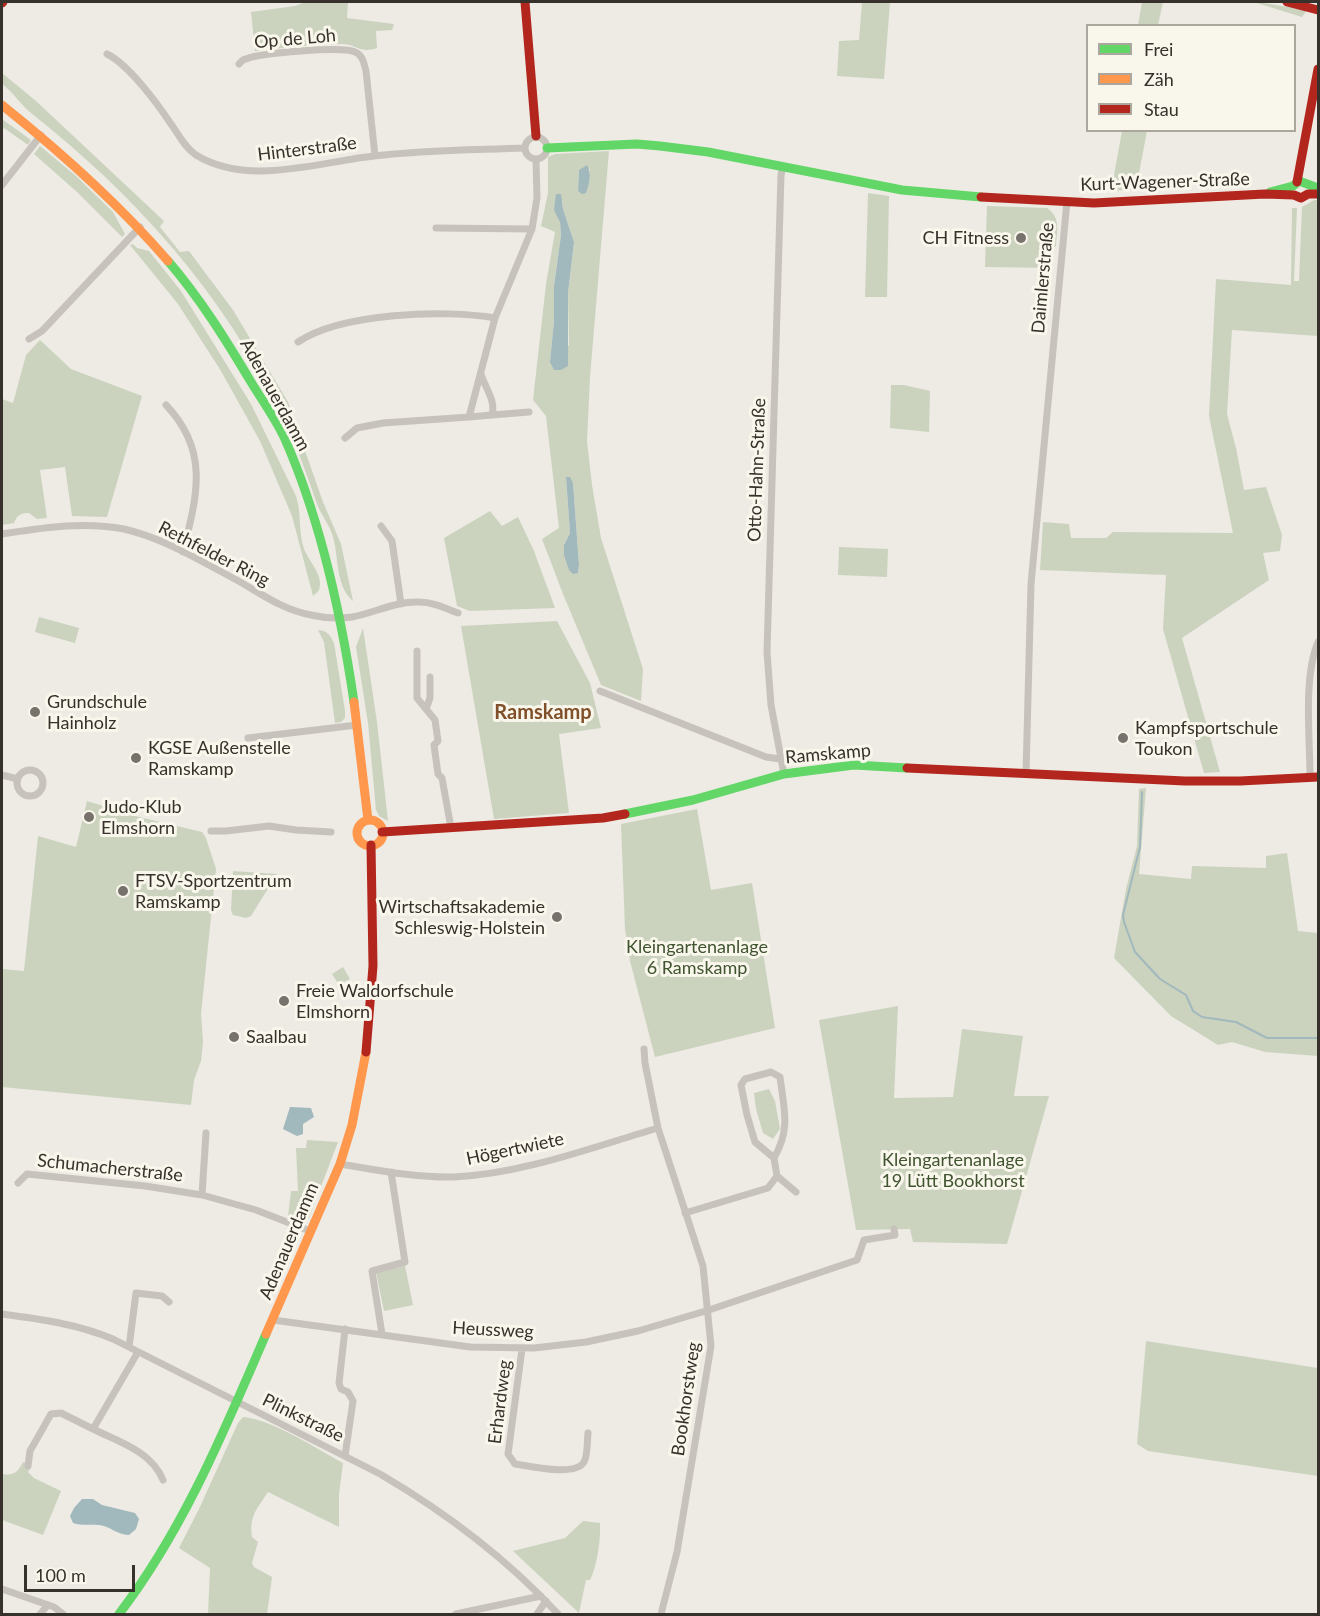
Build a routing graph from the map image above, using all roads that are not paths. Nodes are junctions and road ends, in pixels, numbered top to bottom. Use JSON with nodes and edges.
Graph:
{"nodes":[{"id":1,"x":525,"y":2,"type":"edge"},
{"id":2,"x":1287,"y":2,"type":"edge"},
{"id":3,"x":1318,"y":10,"type":"edge"},
{"id":4,"x":107,"y":54,"type":"dead end"},
{"id":5,"x":238,"y":64,"type":"dead end"},
{"id":6,"x":1318,"y":69,"type":"edge"},
{"id":7,"x":2,"y":105,"type":"edge"},
{"id":8,"x":41,"y":135,"type":"junction"},
{"id":9,"x":536,"y":136,"type":"junction"},
{"id":10,"x":524,"y":148,"type":"junction"},
{"id":11,"x":548,"y":148,"type":"junction"},
{"id":12,"x":375,"y":156,"type":"junction"},
{"id":13,"x":536,"y":159,"type":"junction"},
{"id":14,"x":783,"y":166,"type":"junction"},
{"id":15,"x":2,"y":185,"type":"edge"},
{"id":16,"x":1303,"y":188,"type":"edge"},
{"id":17,"x":1318,"y":194,"type":"edge"},
{"id":18,"x":1067,"y":201,"type":"junction"},
{"id":19,"x":140,"y":227,"type":"junction"},
{"id":20,"x":436,"y":228,"type":"dead end"},
{"id":21,"x":532,"y":229,"type":"junction"},
{"id":22,"x":495,"y":318,"type":"junction"},
{"id":23,"x":29,"y":339,"type":"dead end"},
{"id":24,"x":298,"y":342,"type":"dead end"},
{"id":25,"x":480,"y":372,"type":"junction"},
{"id":26,"x":166,"y":405,"type":"dead end"},
{"id":27,"x":529,"y":412,"type":"dead end"},
{"id":28,"x":492,"y":415,"type":"junction"},
{"id":29,"x":469,"y":417,"type":"junction"},
{"id":30,"x":345,"y":438,"type":"dead end"},
{"id":31,"x":381,"y":526,"type":"dead end"},
{"id":32,"x":2,"y":534,"type":"edge"},
{"id":33,"x":183,"y":552,"type":"junction"},
{"id":34,"x":401,"y":604,"type":"junction"},
{"id":35,"x":458,"y":613,"type":"dead end"},
{"id":36,"x":339,"y":618,"type":"junction"},
{"id":37,"x":1318,"y":642,"type":"edge"},
{"id":38,"x":417,"y":651,"type":"dead end"},
{"id":39,"x":430,"y":677,"type":"dead end"},
{"id":40,"x":600,"y":691,"type":"dead end"},
{"id":41,"x":426,"y":709,"type":"junction"},
{"id":42,"x":357,"y":725,"type":"junction"},
{"id":43,"x":248,"y":738,"type":"dead end"},
{"id":44,"x":780,"y":759,"type":"junction"},
{"id":45,"x":1026,"y":773,"type":"junction"},
{"id":46,"x":784,"y":774,"type":"junction"},
{"id":47,"x":2,"y":775,"type":"edge"},
{"id":48,"x":1314,"y":777,"type":"edge"},
{"id":49,"x":18,"y":779,"type":"dead end"},
{"id":50,"x":368,"y":820,"type":"junction"},
{"id":51,"x":451,"y":828,"type":"junction"},
{"id":52,"x":211,"y":831,"type":"dead end"},
{"id":53,"x":331,"y":832,"type":"dead end"},
{"id":54,"x":382,"y":832,"type":"junction"},
{"id":55,"x":371,"y":845,"type":"junction"},
{"id":56,"x":644,"y":1049,"type":"dead end"},
{"id":57,"x":658,"y":1128,"type":"junction"},
{"id":58,"x":207,"y":1133,"type":"dead end"},
{"id":59,"x":774,"y":1158,"type":"junction"},
{"id":60,"x":340,"y":1164,"type":"junction"},
{"id":61,"x":391,"y":1172,"type":"junction"},
{"id":62,"x":777,"y":1176,"type":"junction"},
{"id":63,"x":18,"y":1183,"type":"dead end"},
{"id":64,"x":796,"y":1192,"type":"dead end"},
{"id":65,"x":202,"y":1195,"type":"junction"},
{"id":66,"x":686,"y":1213,"type":"junction"},
{"id":67,"x":894,"y":1229,"type":"dead end"},
{"id":68,"x":310,"y":1231,"type":"junction"},
{"id":69,"x":169,"y":1302,"type":"dead end"},
{"id":70,"x":709,"y":1310,"type":"junction"},
{"id":71,"x":2,"y":1314,"type":"edge"},
{"id":72,"x":273,"y":1320,"type":"junction"},
{"id":73,"x":345,"y":1329,"type":"junction"},
{"id":74,"x":381,"y":1334,"type":"junction"},
{"id":75,"x":129,"y":1347,"type":"junction"},
{"id":76,"x":522,"y":1349,"type":"junction"},
{"id":77,"x":138,"y":1352,"type":"junction"},
{"id":78,"x":236,"y":1402,"type":"junction"},
{"id":79,"x":93,"y":1429,"type":"junction"},
{"id":80,"x":588,"y":1433,"type":"dead end"},
{"id":81,"x":345,"y":1456,"type":"junction"},
{"id":82,"x":28,"y":1466,"type":"dead end"},
{"id":83,"x":163,"y":1480,"type":"dead end"},
{"id":84,"x":2,"y":1589,"type":"edge"},
{"id":85,"x":543,"y":1599,"type":"junction"},
{"id":86,"x":48,"y":1605,"type":"junction"},
{"id":87,"x":40,"y":1614,"type":"edge"},
{"id":88,"x":63,"y":1614,"type":"edge"},
{"id":89,"x":119,"y":1614,"type":"edge"},
{"id":90,"x":456,"y":1614,"type":"edge"},
{"id":91,"x":537,"y":1614,"type":"edge"},
{"id":92,"x":558,"y":1614,"type":"edge"},
{"id":93,"x":660,"y":1614,"type":"edge"}],
"edges":[{"from":1,"to":9,"type":"street"},
{"from":2,"to":3,"type":"street"},
{"from":4,"to":12,"type":"street","name":"Hinterstraße"},
{"from":5,"to":12,"type":"street","name":"Op de Loh"},
{"from":6,"to":16,"type":"street"},
{"from":7,"to":8,"type":"street","name":"Adenauerdamm"},
{"from":8,"to":15,"type":"street"},
{"from":8,"to":19,"type":"street","name":"Adenauerdamm"},
{"from":9,"to":10,"type":"street"},
{"from":9,"to":11,"type":"street"},
{"from":10,"to":12,"type":"street","name":"Hinterstraße"},
{"from":10,"to":13,"type":"street"},
{"from":11,"to":13,"type":"street"},
{"from":11,"to":14,"type":"street","name":"Daimlerstraße"},
{"from":13,"to":21,"type":"street"},
{"from":14,"to":18,"type":"street","name":"Daimlerstraße"},
{"from":14,"to":44,"type":"street","name":"Otto-Hahn-Straße"},
{"from":16,"to":17,"type":"street","name":"Kurt-Wagener-Straße"},
{"from":16,"to":18,"type":"street","name":"Kurt-Wagener-Straße"},
{"from":18,"to":45,"type":"street","name":"Daimlerstraße"},
{"from":19,"to":23,"type":"street"},
{"from":19,"to":36,"type":"street","name":"Adenauerdamm"},
{"from":20,"to":21,"type":"street"},
{"from":21,"to":22,"type":"street"},
{"from":22,"to":24,"type":"street"},
{"from":22,"to":25,"type":"street"},
{"from":25,"to":28,"type":"street"},
{"from":25,"to":29,"type":"street"},
{"from":26,"to":33,"type":"street"},
{"from":27,"to":28,"type":"street"},
{"from":28,"to":29,"type":"street"},
{"from":29,"to":30,"type":"street"},
{"from":31,"to":34,"type":"street"},
{"from":32,"to":33,"type":"street","name":"Rethfelder Ring"},
{"from":33,"to":36,"type":"street","name":"Rethfelder Ring"},
{"from":34,"to":35,"type":"street","name":"Rethfelder Ring"},
{"from":34,"to":36,"type":"street","name":"Rethfelder Ring"},
{"from":36,"to":42,"type":"street","name":"Adenauerdamm"},
{"from":37,"to":48,"type":"street"},
{"from":38,"to":41,"type":"street"},
{"from":39,"to":41,"type":"street"},
{"from":40,"to":44,"type":"street","name":"Ramskamp"},
{"from":41,"to":51,"type":"street"},
{"from":42,"to":43,"type":"street"},
{"from":42,"to":50,"type":"street","name":"Adenauerdamm"},
{"from":44,"to":46,"type":"street","name":"Otto-Hahn-Straße"},
{"from":45,"to":46,"type":"street","name":"Ramskamp"},
{"from":45,"to":48,"type":"street","name":"Ramskamp"},
{"from":46,"to":51,"type":"street","name":"Ramskamp"},
{"from":47,"to":49,"type":"street"},
{"from":50,"to":54,"type":"street"},
{"from":50,"to":55,"type":"street","name":"Adenauerdamm"},
{"from":51,"to":54,"type":"street","name":"Ramskamp"},
{"from":52,"to":53,"type":"street"},
{"from":54,"to":55,"type":"street"},
{"from":55,"to":60,"type":"street","name":"Adenauerdamm"},
{"from":56,"to":57,"type":"street","name":"Bookhorstweg"},
{"from":57,"to":61,"type":"street","name":"Högertwiete"},
{"from":57,"to":66,"type":"street","name":"Bookhorstweg"},
{"from":58,"to":65,"type":"street","name":"Schumacherstraße"},
{"from":59,"to":59,"type":"street"},
{"from":59,"to":62,"type":"street"},
{"from":60,"to":61,"type":"street","name":"Högertwiete"},
{"from":60,"to":68,"type":"street","name":"Adenauerdamm"},
{"from":61,"to":74,"type":"street"},
{"from":62,"to":64,"type":"street"},
{"from":62,"to":66,"type":"street"},
{"from":63,"to":65,"type":"street","name":"Schumacherstraße"},
{"from":65,"to":68,"type":"street","name":"Schumacherstraße"},
{"from":66,"to":70,"type":"street","name":"Bookhorstweg"},
{"from":67,"to":70,"type":"street","name":"Heussweg"},
{"from":68,"to":72,"type":"street","name":"Adenauerdamm"},
{"from":69,"to":75,"type":"street"},
{"from":70,"to":76,"type":"street","name":"Heussweg"},
{"from":70,"to":93,"type":"street","name":"Bookhorstweg"},
{"from":71,"to":75,"type":"street","name":"Plinkstraße"},
{"from":72,"to":73,"type":"street","name":"Heussweg"},
{"from":72,"to":78,"type":"street","name":"Adenauerdamm"},
{"from":73,"to":74,"type":"street","name":"Heussweg"},
{"from":73,"to":81,"type":"street"},
{"from":74,"to":76,"type":"street","name":"Heussweg"},
{"from":75,"to":77,"type":"street","name":"Plinkstraße"},
{"from":76,"to":80,"type":"street","name":"Erhardweg"},
{"from":77,"to":78,"type":"street","name":"Plinkstraße"},
{"from":77,"to":79,"type":"street"},
{"from":78,"to":81,"type":"street","name":"Plinkstraße"},
{"from":78,"to":89,"type":"street","name":"Adenauerdamm"},
{"from":79,"to":82,"type":"street"},
{"from":79,"to":83,"type":"street"},
{"from":81,"to":85,"type":"street","name":"Plinkstraße"},
{"from":84,"to":86,"type":"street"},
{"from":85,"to":90,"type":"street"},
{"from":85,"to":91,"type":"street"},
{"from":85,"to":92,"type":"street","name":"Plinkstraße"},
{"from":86,"to":87,"type":"street"},
{"from":86,"to":88,"type":"street"}]}
